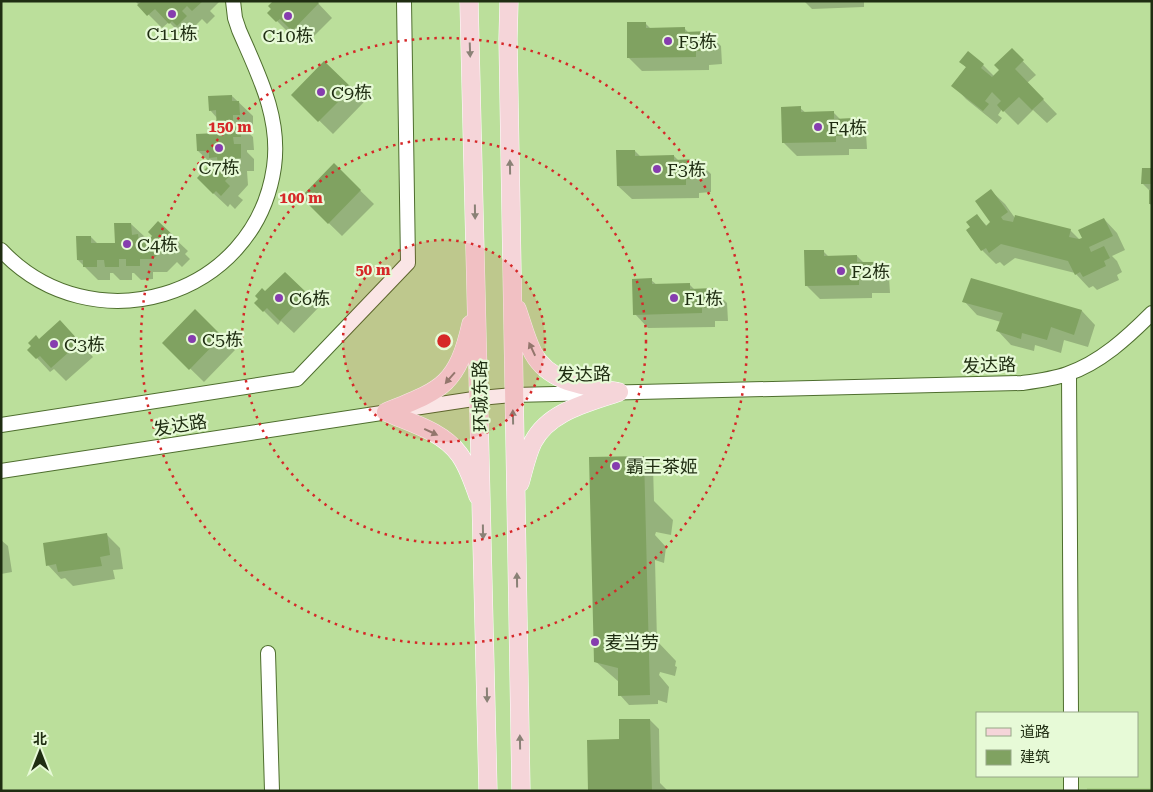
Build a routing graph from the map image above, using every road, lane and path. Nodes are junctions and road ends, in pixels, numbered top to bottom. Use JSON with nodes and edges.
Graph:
{"nodes":[{"id":1,"x":233,"y":1,"type":"edge"},
{"id":2,"x":404,"y":1,"type":"edge"},
{"id":3,"x":469,"y":1,"type":"edge"},
{"id":4,"x":509,"y":1,"type":"edge"},
{"id":5,"x":1,"y":250,"type":"edge"},
{"id":6,"x":512,"y":296,"type":"junction"},
{"id":7,"x":477,"y":300,"type":"junction"},
{"id":8,"x":1152,"y":313,"type":"edge"},
{"id":9,"x":1069,"y":374,"type":"junction"},
{"id":10,"x":618,"y":392,"type":"junction"},
{"id":11,"x":513,"y":395,"type":"junction"},
{"id":12,"x":480,"y":398,"type":"junction"},
{"id":13,"x":386,"y":412,"type":"junction"},
{"id":14,"x":1,"y":425,"type":"edge"},
{"id":15,"x":1,"y":471,"type":"edge"},
{"id":16,"x":515,"y":502,"type":"junction"},
{"id":17,"x":482,"y":507,"type":"junction"},
{"id":18,"x":268,"y":653,"type":"dead end"},
{"id":19,"x":1071,"y":712,"type":"edge"},
{"id":20,"x":1071,"y":777,"type":"edge"},
{"id":21,"x":272,"y":791,"type":"edge"},
{"id":22,"x":488,"y":791,"type":"edge"},
{"id":23,"x":521,"y":791,"type":"edge"},
{"id":24,"x":1071,"y":791,"type":"edge"}],
"edges":[{"from":1,"to":5,"type":"street"},
{"from":2,"to":14,"type":"street"},
{"from":3,"to":7,"type":"main road","name":"环城东路","one_way":true},
{"from":6,"to":4,"type":"main road","name":"环城东路","one_way":true},
{"from":10,"to":6,"type":"main road","one_way":true},
{"from":6,"to":11,"type":"main road","name":"环城东路"},
{"from":7,"to":12,"type":"main road","name":"环城东路"},
{"from":7,"to":13,"type":"main road","one_way":true},
{"from":8,"to":9,"type":"street","name":"发达路"},
{"from":9,"to":10,"type":"street","name":"发达路"},
{"from":9,"to":19,"type":"street"},
{"from":10,"to":11,"type":"street","name":"发达路"},
{"from":10,"to":16,"type":"main road"},
{"from":11,"to":12,"type":"street","name":"发达路"},
{"from":16,"to":11,"type":"main road","name":"环城东路","one_way":true},
{"from":12,"to":13,"type":"street","name":"发达路"},
{"from":12,"to":17,"type":"main road","name":"环城东路"},
{"from":13,"to":15,"type":"street","name":"发达路"},
{"from":13,"to":17,"type":"main road","one_way":true},
{"from":23,"to":16,"type":"main road","name":"环城东路","one_way":true},
{"from":17,"to":22,"type":"main road","name":"环城东路","one_way":true},
{"from":18,"to":21,"type":"street"},
{"from":20,"to":24,"type":"street"}]}
